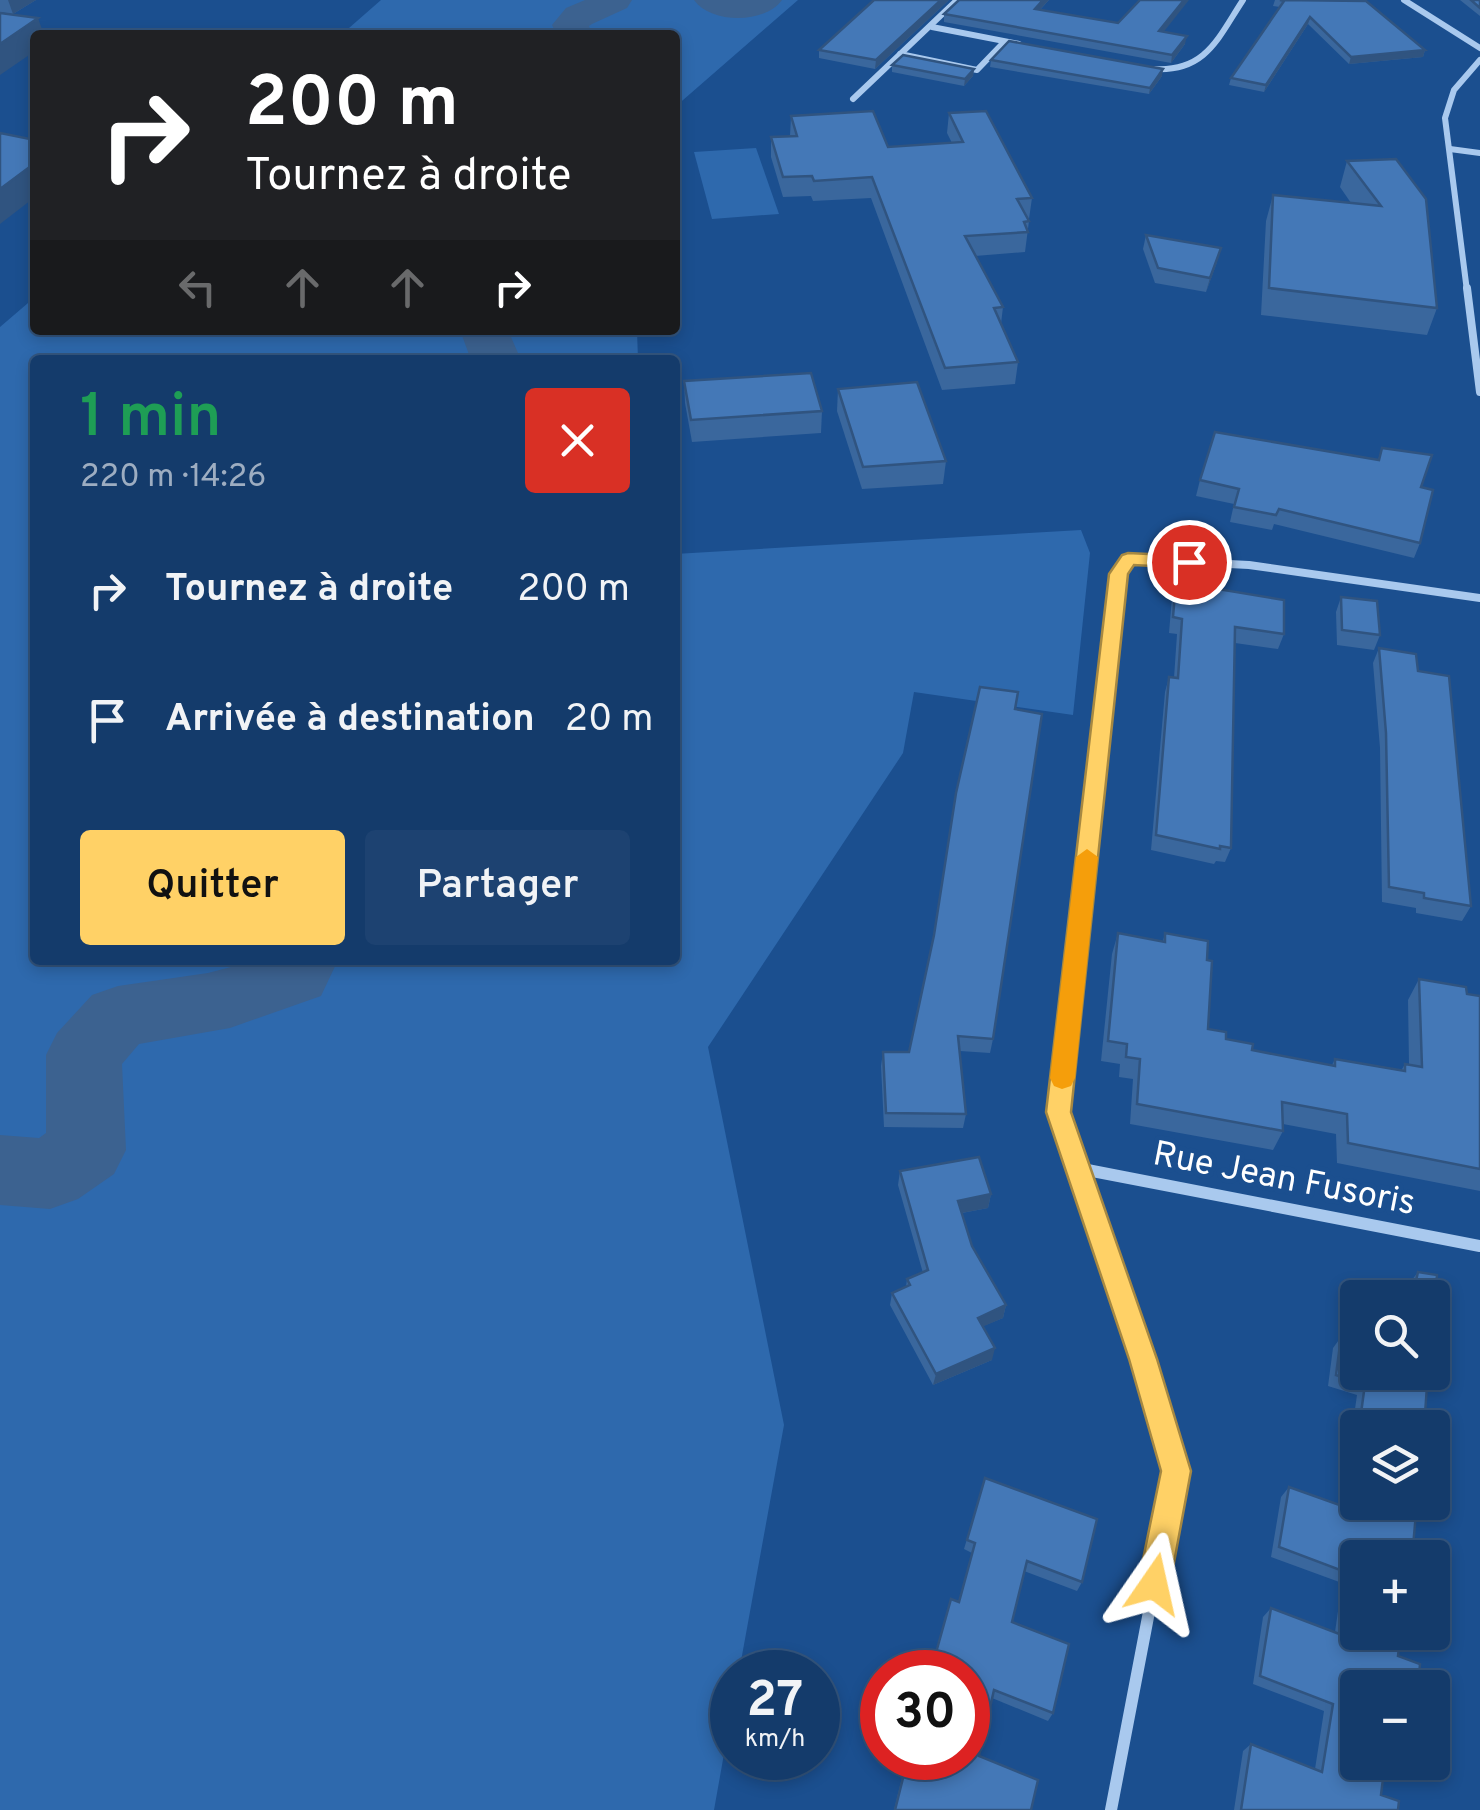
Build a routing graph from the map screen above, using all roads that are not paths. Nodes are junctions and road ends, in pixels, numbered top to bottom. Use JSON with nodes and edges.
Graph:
{"nodes":[{"id":1,"x":957,"y":0,"type":"edge"},
{"id":2,"x":1243,"y":0,"type":"edge"},
{"id":3,"x":1404,"y":0,"type":"edge"},
{"id":4,"x":932,"y":26,"type":"junction"},
{"id":5,"x":1004,"y":42,"type":"junction"},
{"id":6,"x":1022,"y":45,"type":"edge"},
{"id":7,"x":1480,"y":48,"type":"edge"},
{"id":8,"x":900,"y":54,"type":"junction"},
{"id":9,"x":1480,"y":60,"type":"edge"},
{"id":10,"x":1147,"y":68,"type":"edge"},
{"id":11,"x":853,"y":99,"type":"dead end"},
{"id":12,"x":1450,"y":149,"type":"junction"},
{"id":13,"x":1480,"y":153,"type":"edge"},
{"id":14,"x":1477,"y":360,"type":"edge"},
{"id":15,"x":1480,"y":392,"type":"edge"},
{"id":16,"x":1480,"y":598,"type":"edge"},
{"id":17,"x":1077,"y":1168,"type":"junction"},
{"id":18,"x":1480,"y":1246,"type":"edge"},
{"id":19,"x":1111,"y":1810,"type":"edge"}],
"edges":[{"from":1,"to":4,"type":"street"},
{"from":2,"to":10,"type":"street"},
{"from":3,"to":7,"type":"street"},
{"from":4,"to":5,"type":"street"},
{"from":4,"to":8,"type":"street"},
{"from":5,"to":6,"type":"street"},
{"from":5,"to":8,"type":"street"},
{"from":8,"to":11,"type":"street"},
{"from":9,"to":12,"type":"street"},
{"from":12,"to":13,"type":"street"},
{"from":12,"to":14,"type":"street"},
{"from":14,"to":15,"type":"street"},
{"from":16,"to":17,"type":"street"},
{"from":17,"to":18,"type":"street","name":"Rue Jean Fusoris"},
{"from":17,"to":19,"type":"street"}]}
